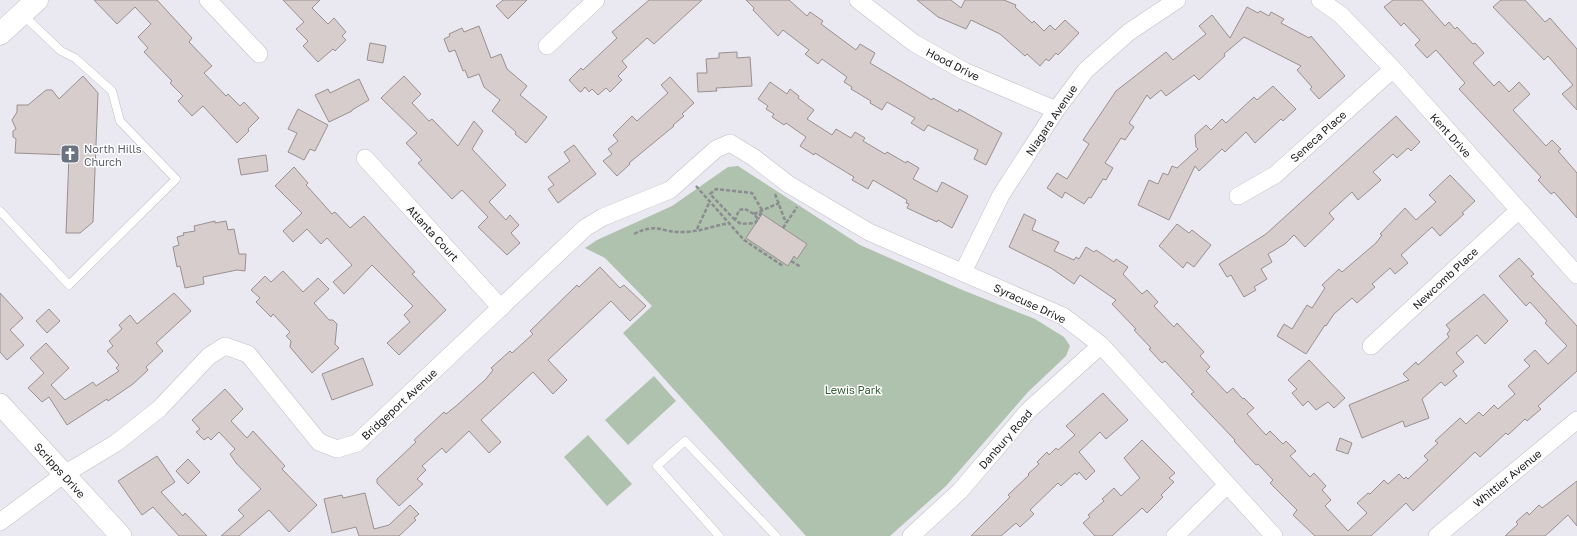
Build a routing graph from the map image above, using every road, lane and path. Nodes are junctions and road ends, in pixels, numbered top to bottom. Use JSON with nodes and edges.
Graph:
{"nodes":[{"id":1,"x":208,"y":0,"type":"edge"},
{"id":2,"x":596,"y":0,"type":"edge"},
{"id":3,"x":858,"y":0,"type":"edge"},
{"id":4,"x":1176,"y":0,"type":"edge"},
{"id":5,"x":1320,"y":0,"type":"edge"},
{"id":6,"x":30,"y":7,"type":"edge"},
{"id":7,"x":0,"y":34,"type":"edge"},
{"id":8,"x":546,"y":46,"type":"dead end"},
{"id":9,"x":259,"y":54,"type":"dead end"},
{"id":10,"x":1393,"y":69,"type":"junction"},
{"id":11,"x":1056,"y":110,"type":"junction"},
{"id":12,"x":730,"y":143,"type":"joint"},
{"id":13,"x":365,"y":158,"type":"dead end"},
{"id":14,"x":686,"y":175,"type":"junction"},
{"id":15,"x":774,"y":190,"type":"dead end"},
{"id":16,"x":805,"y":194,"type":"junction"},
{"id":17,"x":1238,"y":196,"type":"dead end"},
{"id":18,"x":710,"y":201,"type":"junction"},
{"id":19,"x":779,"y":203,"type":"junction"},
{"id":20,"x":762,"y":210,"type":"junction"},
{"id":21,"x":1518,"y":210,"type":"junction"},
{"id":22,"x":0,"y":211,"type":"edge"},
{"id":23,"x":754,"y":214,"type":"junction"},
{"id":24,"x":758,"y":219,"type":"junction"},
{"id":25,"x":735,"y":220,"type":"junction"},
{"id":26,"x":729,"y":223,"type":"junction"},
{"id":27,"x":786,"y":224,"type":"junction"},
{"id":28,"x":783,"y":228,"type":"dead end"},
{"id":29,"x":697,"y":229,"type":"junction"},
{"id":30,"x":634,"y":234,"type":"dead end"},
{"id":31,"x":791,"y":261,"type":"dead end"},
{"id":32,"x":783,"y":266,"type":"dead end"},
{"id":33,"x":801,"y":267,"type":"dead end"},
{"id":34,"x":963,"y":272,"type":"junction"},
{"id":35,"x":1577,"y":275,"type":"edge"},
{"id":36,"x":501,"y":308,"type":"junction"},
{"id":37,"x":1101,"y":345,"type":"junction"},
{"id":38,"x":1371,"y":346,"type":"dead end"},
{"id":39,"x":0,"y":404,"type":"edge"},
{"id":40,"x":1577,"y":420,"type":"edge"},
{"id":41,"x":63,"y":474,"type":"junction"},
{"id":42,"x":1227,"y":485,"type":"junction"},
{"id":43,"x":0,"y":522,"type":"edge"},
{"id":44,"x":121,"y":536,"type":"edge"},
{"id":45,"x":719,"y":536,"type":"edge"},
{"id":46,"x":776,"y":536,"type":"edge"},
{"id":47,"x":911,"y":536,"type":"edge"},
{"id":48,"x":1175,"y":536,"type":"edge"},
{"id":49,"x":1274,"y":536,"type":"edge"},
{"id":50,"x":1437,"y":536,"type":"edge"}],
"edges":[{"from":1,"to":9,"type":"street"},
{"from":2,"to":8,"type":"street"},
{"from":3,"to":11,"type":"street","name":"Hood Drive"},
{"from":4,"to":11,"type":"street","name":"Niagara Avenue"},
{"from":5,"to":10,"type":"street","name":"Kent Drive"},
{"from":6,"to":7,"type":"main road"},
{"from":6,"to":22,"type":"lane"},
{"from":10,"to":17,"type":"street","name":"Seneca Place"},
{"from":10,"to":21,"type":"street","name":"Kent Drive"},
{"from":11,"to":34,"type":"street","name":"Niagara Avenue"},
{"from":12,"to":14,"type":"street","name":"Bridgeport Avenue"},
{"from":12,"to":16,"type":"street","name":"Syracuse Drive"},
{"from":13,"to":36,"type":"street","name":"Atlanta Court"},
{"from":14,"to":18,"type":"path"},
{"from":14,"to":36,"type":"street","name":"Bridgeport Avenue"},
{"from":15,"to":19,"type":"path"},
{"from":16,"to":27,"type":"path"},
{"from":16,"to":34,"type":"street","name":"Syracuse Drive"},
{"from":18,"to":26,"type":"path"},
{"from":18,"to":29,"type":"path"},
{"from":19,"to":20,"type":"path"},
{"from":19,"to":27,"type":"path"},
{"from":20,"to":23,"type":"path"},
{"from":20,"to":24,"type":"path"},
{"from":20,"to":25,"type":"path"},
{"from":21,"to":35,"type":"street","name":"Kent Drive"},
{"from":21,"to":38,"type":"street","name":"Newcomb Place"},
{"from":23,"to":24,"type":"path"},
{"from":23,"to":25,"type":"path"},
{"from":24,"to":25,"type":"path"},
{"from":26,"to":29,"type":"path"},
{"from":26,"to":32,"type":"path"},
{"from":27,"to":28,"type":"path"},
{"from":29,"to":30,"type":"path"},
{"from":31,"to":33,"type":"path"},
{"from":34,"to":37,"type":"street","name":"Syracuse Drive"},
{"from":36,"to":41,"type":"street","name":"Bridgeport Avenue"},
{"from":37,"to":42,"type":"street","name":"Syracuse Drive"},
{"from":37,"to":47,"type":"street","name":"Danbury Road"},
{"from":39,"to":41,"type":"street","name":"Scripps Drive"},
{"from":40,"to":50,"type":"street","name":"Whittier Avenue"},
{"from":41,"to":43,"type":"street","name":"Bridgeport Avenue"},
{"from":41,"to":44,"type":"street","name":"Scripps Drive"},
{"from":42,"to":48,"type":"street"},
{"from":42,"to":49,"type":"street","name":"Syracuse Drive"},
{"from":45,"to":46,"type":"lane"}]}
